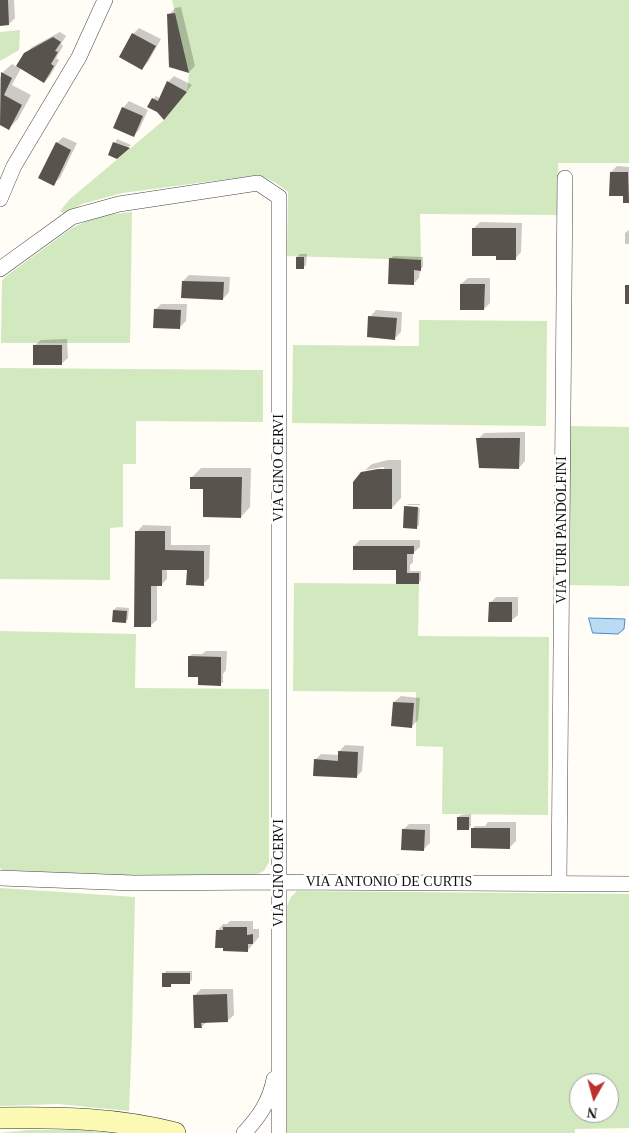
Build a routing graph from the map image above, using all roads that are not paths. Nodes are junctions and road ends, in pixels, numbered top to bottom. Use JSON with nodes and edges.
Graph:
{"nodes":[{"id":1,"x":105,"y":0,"type":"edge"},
{"id":2,"x":565,"y":178,"type":"dead end"},
{"id":3,"x":0,"y":199,"type":"edge"},
{"id":4,"x":0,"y":269,"type":"edge"},
{"id":5,"x":0,"y":878,"type":"edge"},
{"id":6,"x":279,"y":882,"type":"junction"},
{"id":7,"x":559,"y":883,"type":"junction"},
{"id":8,"x":629,"y":884,"type":"edge"},
{"id":9,"x":279,"y":1043,"type":"junction"},
{"id":10,"x":0,"y":1118,"type":"edge"},
{"id":11,"x":256,"y":1120,"type":"junction"},
{"id":12,"x":279,"y":1130,"type":"edge"},
{"id":13,"x":175,"y":1133,"type":"edge"},
{"id":14,"x":244,"y":1133,"type":"edge"}],
"edges":[{"from":1,"to":3,"type":"street"},
{"from":2,"to":7,"type":"street","name":"VIA TURI PANDOLFINI"},
{"from":4,"to":6,"type":"street","name":"VIA GINO CERVI"},
{"from":5,"to":6,"type":"street","name":"VIA ANTONIO DE CURTIS"},
{"from":6,"to":7,"type":"street","name":"VIA ANTONIO DE CURTIS"},
{"from":6,"to":9,"type":"street","name":"VIA GINO CERVI"},
{"from":7,"to":8,"type":"street","name":"VIA ANTONIO DE CURTIS"},
{"from":9,"to":11,"type":"street"},
{"from":9,"to":12,"type":"street"},
{"from":10,"to":13,"type":"street"},
{"from":11,"to":12,"type":"street"},
{"from":11,"to":14,"type":"street"}]}
